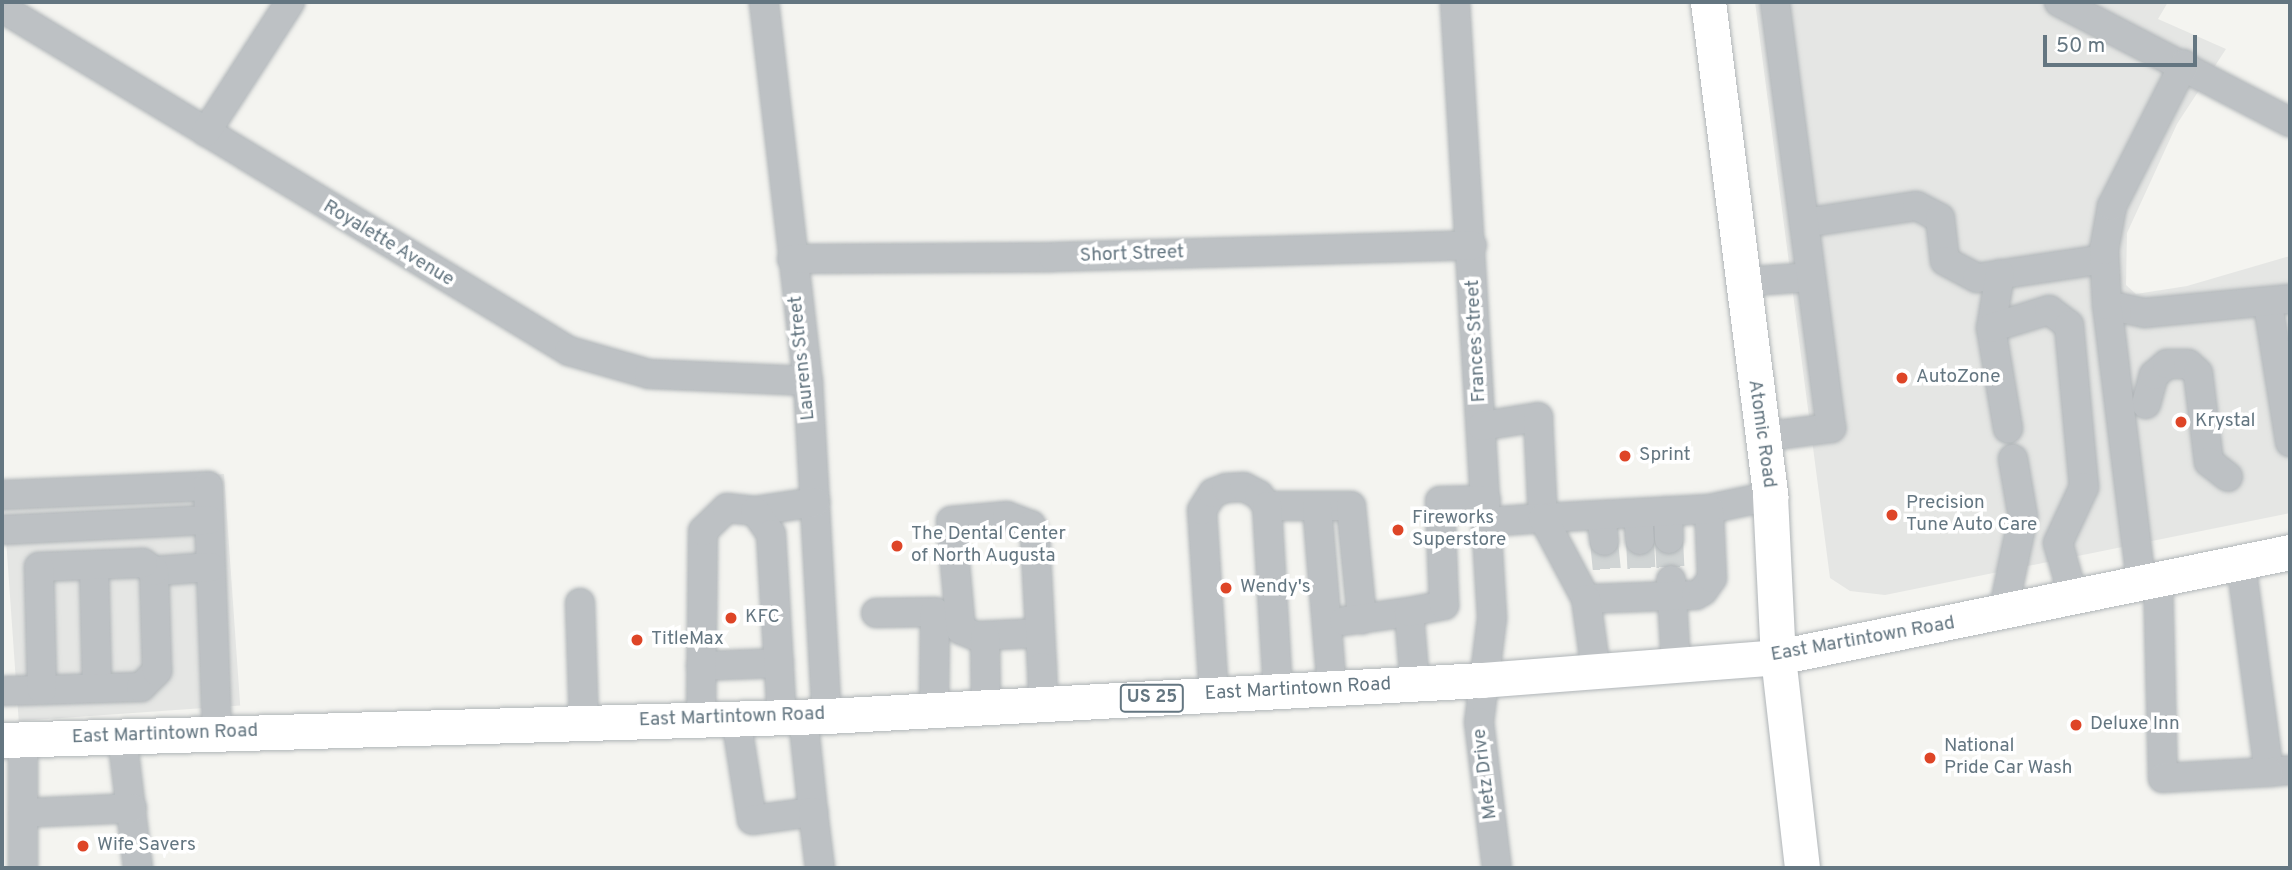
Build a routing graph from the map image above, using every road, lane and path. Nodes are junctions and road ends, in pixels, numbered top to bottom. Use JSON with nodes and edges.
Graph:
{"nodes":[{"id":1,"x":290,"y":2,"type":"edge"},
{"id":2,"x":764,"y":2,"type":"edge"},
{"id":3,"x":1455,"y":2,"type":"edge"},
{"id":4,"x":1708,"y":2,"type":"edge"},
{"id":5,"x":1774,"y":2,"type":"edge"},
{"id":6,"x":2059,"y":2,"type":"edge"},
{"id":7,"x":2,"y":8,"type":"edge"},
{"id":8,"x":2184,"y":64,"type":"junction"},
{"id":9,"x":2290,"y":122,"type":"edge"},
{"id":10,"x":206,"y":132,"type":"junction"},
{"id":11,"x":1804,"y":223,"type":"junction"},
{"id":12,"x":1472,"y":245,"type":"junction"},
{"id":13,"x":792,"y":259,"type":"junction"},
{"id":14,"x":2104,"y":259,"type":"junction"},
{"id":15,"x":2039,"y":269,"type":"junction"},
{"id":16,"x":2000,"y":274,"type":"junction"},
{"id":17,"x":1811,"y":277,"type":"junction"},
{"id":18,"x":1740,"y":282,"type":"junction"},
{"id":19,"x":2279,"y":302,"type":"edge"},
{"id":20,"x":2106,"y":305,"type":"junction"},
{"id":21,"x":2049,"y":310,"type":"junction"},
{"id":22,"x":1991,"y":328,"type":"junction"},
{"id":23,"x":808,"y":381,"type":"junction"},
{"id":24,"x":2146,"y":404,"type":"dead end"},
{"id":25,"x":1482,"y":426,"type":"junction"},
{"id":26,"x":2008,"y":429,"type":"dead end"},
{"id":27,"x":1762,"y":438,"type":"junction"},
{"id":28,"x":2290,"y":442,"type":"edge"},
{"id":29,"x":2013,"y":458,"type":"dead end"},
{"id":30,"x":2228,"y":477,"type":"dead end"},
{"id":31,"x":2,"y":495,"type":"edge"},
{"id":32,"x":1770,"y":496,"type":"junction"},
{"id":33,"x":815,"y":502,"type":"junction"},
{"id":34,"x":1267,"y":506,"type":"junction"},
{"id":35,"x":1317,"y":506,"type":"junction"},
{"id":36,"x":1709,"y":509,"type":"junction"},
{"id":37,"x":755,"y":511,"type":"junction"},
{"id":38,"x":1486,"y":511,"type":"junction"},
{"id":39,"x":1543,"y":518,"type":"junction"},
{"id":40,"x":209,"y":520,"type":"junction"},
{"id":41,"x":38,"y":528,"type":"junction"},
{"id":42,"x":2,"y":530,"type":"edge"},
{"id":43,"x":2290,"y":552,"type":"edge"},
{"id":44,"x":2241,"y":563,"type":"junction"},
{"id":45,"x":94,"y":565,"type":"junction"},
{"id":46,"x":39,"y":567,"type":"junction"},
{"id":47,"x":211,"y":567,"type":"junction"},
{"id":48,"x":154,"y":571,"type":"junction"},
{"id":49,"x":2150,"y":579,"type":"junction"},
{"id":50,"x":1671,"y":588,"type":"junction"},
{"id":51,"x":1601,"y":593,"type":"junction"},
{"id":52,"x":2073,"y":596,"type":"junction"},
{"id":53,"x":580,"y":603,"type":"dead end"},
{"id":54,"x":1409,"y":612,"type":"junction"},
{"id":55,"x":2003,"y":612,"type":"junction"},
{"id":56,"x":876,"y":613,"type":"dead end"},
{"id":57,"x":1362,"y":619,"type":"junction"},
{"id":58,"x":1327,"y":624,"type":"junction"},
{"id":59,"x":1040,"y":633,"type":"junction"},
{"id":60,"x":985,"y":636,"type":"junction"},
{"id":61,"x":1778,"y":657,"type":"junction"},
{"id":62,"x":779,"y":663,"type":"junction"},
{"id":63,"x":1676,"y":665,"type":"junction"},
{"id":64,"x":701,"y":666,"type":"junction"},
{"id":65,"x":1597,"y":671,"type":"junction"},
{"id":66,"x":1481,"y":680,"type":"junction"},
{"id":67,"x":1415,"y":684,"type":"junction"},
{"id":68,"x":97,"y":688,"type":"junction"},
{"id":69,"x":1332,"y":689,"type":"junction"},
{"id":70,"x":41,"y":690,"type":"junction"},
{"id":71,"x":2,"y":691,"type":"edge"},
{"id":72,"x":1278,"y":691,"type":"junction"},
{"id":73,"x":1214,"y":695,"type":"junction"},
{"id":74,"x":1043,"y":704,"type":"junction"},
{"id":75,"x":986,"y":707,"type":"junction"},
{"id":76,"x":934,"y":710,"type":"junction"},
{"id":77,"x":804,"y":717,"type":"junction"},
{"id":78,"x":736,"y":719,"type":"junction"},
{"id":79,"x":701,"y":720,"type":"junction"},
{"id":80,"x":584,"y":723,"type":"junction"},
{"id":81,"x":217,"y":733,"type":"junction"},
{"id":82,"x":122,"y":736,"type":"junction"},
{"id":83,"x":12,"y":739,"type":"edge"},
{"id":84,"x":2280,"y":771,"type":"edge"},
{"id":85,"x":132,"y":808,"type":"junction"},
{"id":86,"x":813,"y":812,"type":"junction"},
{"id":87,"x":23,"y":813,"type":"junction"},
{"id":88,"x":23,"y":868,"type":"edge"},
{"id":89,"x":138,"y":868,"type":"edge"},
{"id":90,"x":820,"y":868,"type":"edge"},
{"id":91,"x":1497,"y":868,"type":"edge"},
{"id":92,"x":1802,"y":868,"type":"edge"}],
"edges":[{"from":1,"to":10,"type":"street"},
{"from":2,"to":13,"type":"street","name":"Laurens Street"},
{"from":3,"to":12,"type":"street","name":"Frances Street"},
{"from":4,"to":18,"type":"main road","name":"Atomic Road"},
{"from":5,"to":11,"type":"street"},
{"from":6,"to":8,"type":"street"},
{"from":7,"to":10,"type":"street","name":"Royalette Avenue"},
{"from":8,"to":9,"type":"street"},
{"from":8,"to":14,"type":"street"},
{"from":10,"to":23,"type":"street","name":"Royalette Avenue"},
{"from":11,"to":16,"type":"street"},
{"from":11,"to":17,"type":"street"},
{"from":12,"to":13,"type":"street","name":"Short Street"},
{"from":12,"to":25,"type":"street","name":"Frances Street"},
{"from":13,"to":23,"type":"street","name":"Laurens Street"},
{"from":14,"to":15,"type":"street"},
{"from":14,"to":20,"type":"street"},
{"from":15,"to":16,"type":"street"},
{"from":15,"to":21,"type":"street"},
{"from":16,"to":22,"type":"street"},
{"from":17,"to":18,"type":"street"},
{"from":17,"to":27,"type":"street"},
{"from":18,"to":27,"type":"main road","name":"Atomic Road"},
{"from":19,"to":20,"type":"street"},
{"from":19,"to":28,"type":"street"},
{"from":20,"to":49,"type":"street"},
{"from":21,"to":22,"type":"street"},
{"from":21,"to":52,"type":"street"},
{"from":22,"to":26,"type":"street"},
{"from":23,"to":33,"type":"street","name":"Laurens Street"},
{"from":24,"to":30,"type":"street"},
{"from":25,"to":38,"type":"street","name":"Frances Street"},
{"from":25,"to":39,"type":"street"},
{"from":27,"to":32,"type":"main road","name":"Atomic Road"},
{"from":29,"to":55,"type":"street"},
{"from":31,"to":40,"type":"street"},
{"from":32,"to":36,"type":"street"},
{"from":32,"to":61,"type":"main road","name":"Atomic Road"},
{"from":33,"to":37,"type":"street"},
{"from":33,"to":77,"type":"street","name":"Laurens Street"},
{"from":34,"to":35,"type":"street"},
{"from":34,"to":72,"type":"street"},
{"from":34,"to":73,"type":"street"},
{"from":35,"to":57,"type":"street"},
{"from":35,"to":58,"type":"street"},
{"from":36,"to":39,"type":"street"},
{"from":36,"to":50,"type":"street"},
{"from":37,"to":62,"type":"street"},
{"from":37,"to":64,"type":"street"},
{"from":38,"to":39,"type":"street"},
{"from":38,"to":54,"type":"street"},
{"from":38,"to":66,"type":"street","name":"Frances Street"},
{"from":39,"to":51,"type":"street"},
{"from":40,"to":41,"type":"street"},
{"from":40,"to":47,"type":"street"},
{"from":41,"to":42,"type":"street"},
{"from":41,"to":46,"type":"street"},
{"from":43,"to":44,"type":"main road","name":"East Martintown Road","number":"US 25"},
{"from":44,"to":49,"type":"main road","name":"East Martintown Road","number":"US 25"},
{"from":44,"to":84,"type":"street"},
{"from":45,"to":46,"type":"street"},
{"from":45,"to":48,"type":"street"},
{"from":45,"to":68,"type":"street"},
{"from":46,"to":70,"type":"street"},
{"from":47,"to":48,"type":"street"},
{"from":47,"to":81,"type":"street"},
{"from":48,"to":68,"type":"street"},
{"from":49,"to":52,"type":"main road","name":"East Martintown Road","number":"US 25"},
{"from":49,"to":84,"type":"street"},
{"from":50,"to":51,"type":"street"},
{"from":50,"to":63,"type":"street"},
{"from":51,"to":65,"type":"street"},
{"from":52,"to":55,"type":"main road","name":"East Martintown Road","number":"US 25"},
{"from":53,"to":80,"type":"street"},
{"from":54,"to":57,"type":"street"},
{"from":54,"to":67,"type":"street"},
{"from":55,"to":61,"type":"main road","name":"East Martintown Road","number":"US 25"},
{"from":56,"to":76,"type":"street"},
{"from":57,"to":58,"type":"street"},
{"from":58,"to":69,"type":"street"},
{"from":59,"to":60,"type":"street"},
{"from":59,"to":60,"type":"street"},
{"from":59,"to":74,"type":"street"},
{"from":60,"to":75,"type":"street"},
{"from":61,"to":63,"type":"main road","name":"East Martintown Road","number":"US 25"},
{"from":61,"to":92,"type":"main road","name":"Atomic Road"},
{"from":62,"to":64,"type":"street"},
{"from":62,"to":77,"type":"street"},
{"from":63,"to":65,"type":"main road","name":"East Martintown Road","number":"US 25"},
{"from":64,"to":79,"type":"street"},
{"from":65,"to":66,"type":"main road","name":"East Martintown Road","number":"US 25"},
{"from":66,"to":67,"type":"main road","name":"East Martintown Road","number":"US 25"},
{"from":66,"to":91,"type":"street","name":"Metz Drive"},
{"from":67,"to":69,"type":"main road","name":"East Martintown Road","number":"US 25"},
{"from":68,"to":70,"type":"street"},
{"from":69,"to":72,"type":"main road","name":"East Martintown Road","number":"US 25"},
{"from":70,"to":71,"type":"street"},
{"from":72,"to":73,"type":"main road","name":"East Martintown Road","number":"US 25"},
{"from":73,"to":74,"type":"main road","name":"East Martintown Road","number":"US 25"},
{"from":74,"to":75,"type":"main road","name":"East Martintown Road","number":"US 25"},
{"from":75,"to":76,"type":"main road","name":"East Martintown Road","number":"US 25"},
{"from":76,"to":77,"type":"main road","name":"East Martintown Road","number":"US 25"},
{"from":77,"to":78,"type":"main road","name":"East Martintown Road","number":"US 25"},
{"from":77,"to":86,"type":"street"},
{"from":78,"to":79,"type":"main road","name":"East Martintown Road","number":"US 25"},
{"from":78,"to":86,"type":"street"},
{"from":79,"to":80,"type":"main road","name":"East Martintown Road","number":"US 25"},
{"from":80,"to":81,"type":"main road","name":"East Martintown Road","number":"US 25"},
{"from":81,"to":82,"type":"main road","name":"East Martintown Road","number":"US 25"},
{"from":82,"to":83,"type":"main road","name":"East Martintown Road","number":"US 25"},
{"from":82,"to":85,"type":"street"},
{"from":83,"to":87,"type":"street"},
{"from":85,"to":87,"type":"street"},
{"from":85,"to":89,"type":"street"},
{"from":86,"to":90,"type":"street"},
{"from":87,"to":88,"type":"street"}]}
